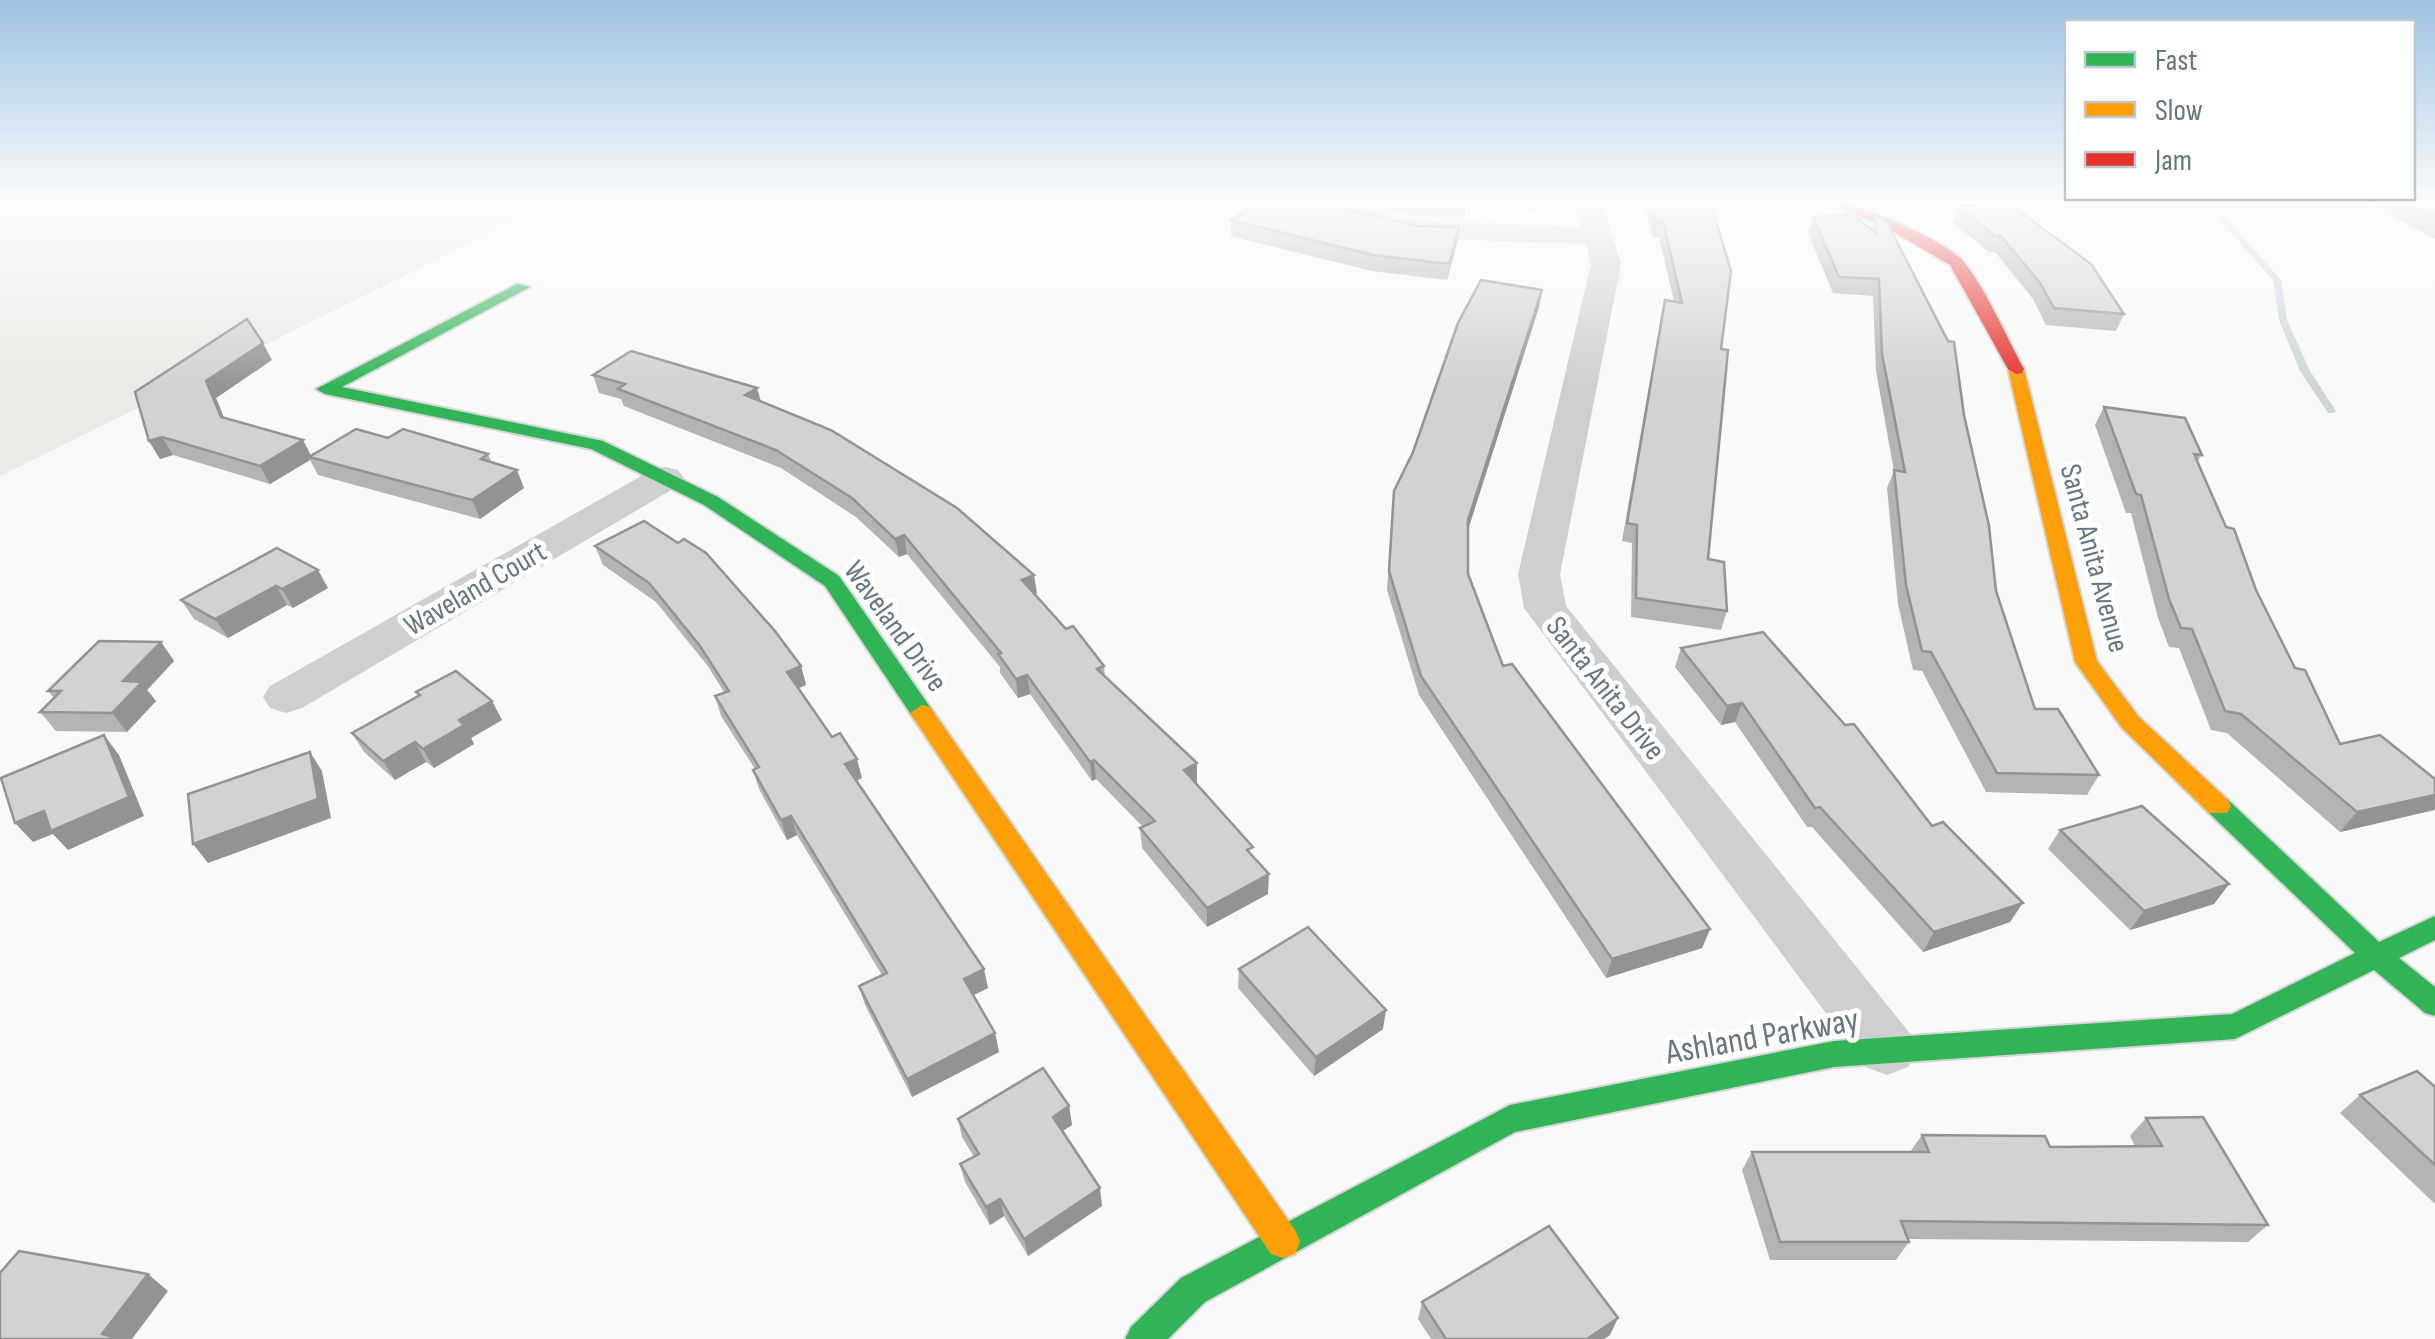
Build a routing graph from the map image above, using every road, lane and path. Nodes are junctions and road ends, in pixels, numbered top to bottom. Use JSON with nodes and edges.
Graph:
{"nodes":[{"id":1,"x":1606,"y":263,"type":"edge"},
{"id":2,"x":1957,"y":263,"type":"edge"},
{"id":3,"x":522,"y":288,"type":"dead end"},
{"id":4,"x":664,"y":478,"type":"junction"},
{"id":5,"x":286,"y":697,"type":"dead end"},
{"id":6,"x":2435,"y":927,"type":"edge"},
{"id":7,"x":2376,"y":956,"type":"junction"},
{"id":8,"x":2435,"y":1004,"type":"edge"},
{"id":9,"x":1888,"y":1050,"type":"junction"},
{"id":10,"x":1283,"y":1242,"type":"junction"},
{"id":11,"x":1142,"y":1339,"type":"edge"}],
"edges":[{"from":1,"to":9,"type":"street","name":"Santa Anita Drive"},
{"from":2,"to":7,"type":"street","name":"Santa Anita Avenue"},
{"from":3,"to":4,"type":"street","name":"Waveland Drive"},
{"from":4,"to":5,"type":"street","name":"Waveland Court"},
{"from":4,"to":10,"type":"street","name":"Waveland Drive"},
{"from":6,"to":7,"type":"street","name":"Ashland Parkway"},
{"from":7,"to":8,"type":"street","name":"Santa Anita Avenue"},
{"from":7,"to":9,"type":"street","name":"Ashland Parkway"},
{"from":9,"to":10,"type":"street","name":"Ashland Parkway"},
{"from":10,"to":11,"type":"street","name":"Ashland Parkway"}]}
